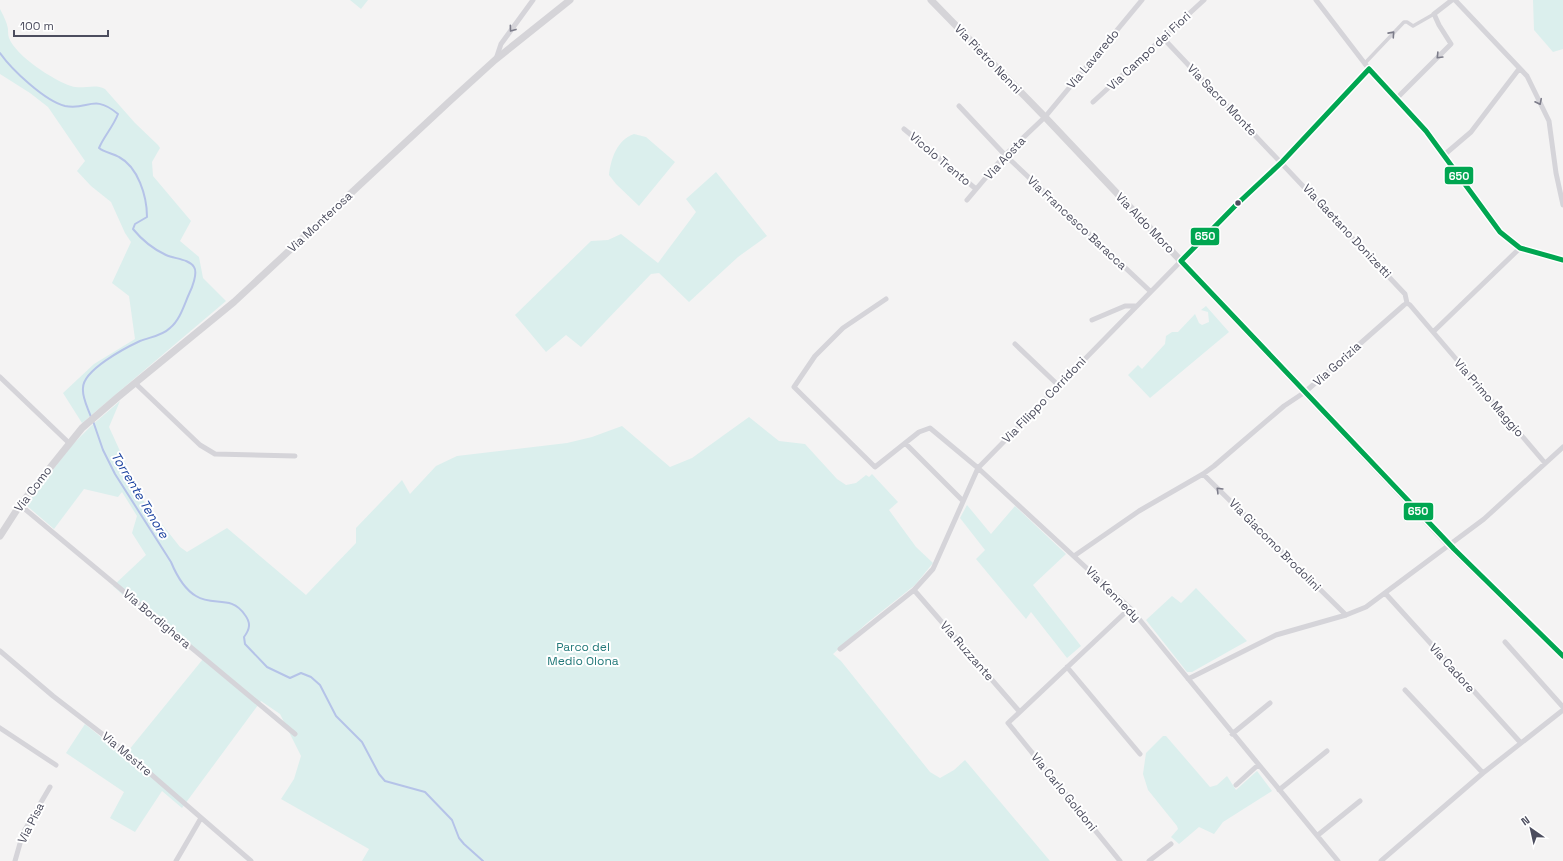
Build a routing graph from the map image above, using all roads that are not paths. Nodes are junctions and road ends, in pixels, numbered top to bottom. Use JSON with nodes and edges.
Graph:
{"nodes":[{"id":1,"x":533,"y":0,"type":"edge"},
{"id":2,"x":570,"y":0,"type":"edge"},
{"id":3,"x":931,"y":0,"type":"edge"},
{"id":4,"x":1142,"y":0,"type":"edge"},
{"id":5,"x":1204,"y":0,"type":"edge"},
{"id":6,"x":1316,"y":0,"type":"edge"},
{"id":7,"x":1453,"y":0,"type":"edge"},
{"id":8,"x":1434,"y":14,"type":"junction"},
{"id":9,"x":1163,"y":38,"type":"junction"},
{"id":10,"x":495,"y":60,"type":"junction"},
{"id":11,"x":1366,"y":62,"type":"junction"},
{"id":12,"x":1369,"y":69,"type":"junction"},
{"id":13,"x":1519,"y":69,"type":"junction"},
{"id":14,"x":1398,"y":98,"type":"junction"},
{"id":15,"x":1093,"y":102,"type":"dead end"},
{"id":16,"x":959,"y":106,"type":"dead end"},
{"id":17,"x":1045,"y":117,"type":"junction"},
{"id":18,"x":904,"y":129,"type":"dead end"},
{"id":19,"x":1005,"y":155,"type":"junction"},
{"id":20,"x":1444,"y":156,"type":"junction"},
{"id":21,"x":1282,"y":162,"type":"junction"},
{"id":22,"x":976,"y":189,"type":"junction"},
{"id":23,"x":967,"y":200,"type":"dead end"},
{"id":24,"x":1563,"y":205,"type":"edge"},
{"id":25,"x":1520,"y":248,"type":"junction"},
{"id":26,"x":1563,"y":260,"type":"edge"},
{"id":27,"x":1181,"y":261,"type":"junction"},
{"id":28,"x":1150,"y":291,"type":"junction"},
{"id":29,"x":886,"y":299,"type":"dead end"},
{"id":30,"x":1408,"y":303,"type":"junction"},
{"id":31,"x":1135,"y":306,"type":"junction"},
{"id":32,"x":1092,"y":320,"type":"dead end"},
{"id":33,"x":1432,"y":332,"type":"junction"},
{"id":34,"x":1015,"y":344,"type":"dead end"},
{"id":35,"x":0,"y":377,"type":"edge"},
{"id":36,"x":135,"y":383,"type":"junction"},
{"id":37,"x":1058,"y":385,"type":"junction"},
{"id":38,"x":1305,"y":392,"type":"junction"},
{"id":39,"x":69,"y":443,"type":"junction"},
{"id":40,"x":905,"y":443,"type":"junction"},
{"id":41,"x":1563,"y":447,"type":"edge"},
{"id":42,"x":296,"y":456,"type":"dead end"},
{"id":43,"x":1545,"y":463,"type":"junction"},
{"id":44,"x":978,"y":468,"type":"junction"},
{"id":45,"x":1203,"y":474,"type":"junction"},
{"id":46,"x":963,"y":501,"type":"junction"},
{"id":47,"x":20,"y":505,"type":"junction"},
{"id":48,"x":0,"y":536,"type":"edge"},
{"id":49,"x":1450,"y":545,"type":"junction"},
{"id":50,"x":1074,"y":556,"type":"junction"},
{"id":51,"x":914,"y":590,"type":"junction"},
{"id":52,"x":1384,"y":593,"type":"junction"},
{"id":53,"x":1130,"y":608,"type":"junction"},
{"id":54,"x":1346,"y":615,"type":"junction"},
{"id":55,"x":1505,"y":642,"type":"dead end"},
{"id":56,"x":840,"y":649,"type":"dead end"},
{"id":57,"x":0,"y":651,"type":"edge"},
{"id":58,"x":1563,"y":656,"type":"edge"},
{"id":59,"x":1067,"y":667,"type":"junction"},
{"id":60,"x":1188,"y":679,"type":"junction"},
{"id":61,"x":1405,"y":690,"type":"dead end"},
{"id":62,"x":1270,"y":703,"type":"dead end"},
{"id":63,"x":1563,"y":707,"type":"edge"},
{"id":64,"x":1563,"y":710,"type":"edge"},
{"id":65,"x":1019,"y":711,"type":"junction"},
{"id":66,"x":0,"y":728,"type":"edge"},
{"id":67,"x":295,"y":734,"type":"dead end"},
{"id":68,"x":1232,"y":734,"type":"junction"},
{"id":69,"x":1520,"y":742,"type":"junction"},
{"id":70,"x":1328,"y":751,"type":"dead end"},
{"id":71,"x":1140,"y":754,"type":"dead end"},
{"id":72,"x":56,"y":765,"type":"dead end"},
{"id":73,"x":1258,"y":765,"type":"junction"},
{"id":74,"x":1483,"y":773,"type":"junction"},
{"id":75,"x":1236,"y":785,"type":"dead end"},
{"id":76,"x":50,"y":787,"type":"dead end"},
{"id":77,"x":1279,"y":790,"type":"junction"},
{"id":78,"x":1360,"y":801,"type":"dead end"},
{"id":79,"x":201,"y":818,"type":"junction"},
{"id":80,"x":1318,"y":835,"type":"junction"},
{"id":81,"x":1171,"y":844,"type":"dead end"},
{"id":82,"x":15,"y":861,"type":"edge"},
{"id":83,"x":176,"y":861,"type":"edge"},
{"id":84,"x":251,"y":861,"type":"edge"},
{"id":85,"x":1120,"y":861,"type":"edge"},
{"id":86,"x":1149,"y":861,"type":"edge"},
{"id":87,"x":1338,"y":861,"type":"edge"},
{"id":88,"x":1381,"y":861,"type":"edge"}],
"edges":[{"from":1,"to":10,"type":"street","one_way":true},
{"from":2,"to":10,"type":"main road","name":"Via Monterosa"},
{"from":3,"to":17,"type":"main road","name":"Via Pietro Nenni"},
{"from":4,"to":17,"type":"street","name":"Via Lavaredo"},
{"from":5,"to":9,"type":"street","name":"Via Campo dei Fiori"},
{"from":6,"to":11,"type":"street"},
{"from":7,"to":8,"type":"street"},
{"from":7,"to":13,"type":"street"},
{"from":11,"to":8,"type":"street","one_way":true},
{"from":8,"to":14,"type":"street","one_way":true},
{"from":9,"to":15,"type":"street","name":"Via Campo dei Fiori"},
{"from":9,"to":21,"type":"street","name":"Via Sacro Monte"},
{"from":10,"to":36,"type":"main road","name":"Via Monterosa"},
{"from":11,"to":12,"type":"street"},
{"from":12,"to":14,"type":"street"},
{"from":12,"to":21,"type":"street","name":"Via Filippo Corridoni"},
{"from":13,"to":20,"type":"street"},
{"from":13,"to":24,"type":"street","one_way":true},
{"from":14,"to":20,"type":"street"},
{"from":16,"to":19,"type":"street","name":"Via Francesco Baracca"},
{"from":17,"to":19,"type":"street","name":"Via Aosta"},
{"from":17,"to":27,"type":"main road","name":"Via Aldo Moro"},
{"from":18,"to":22,"type":"street","name":"Vicolo Trento"},
{"from":19,"to":22,"type":"street","name":"Via Aosta"},
{"from":19,"to":28,"type":"street","name":"Via Francesco Baracca"},
{"from":20,"to":25,"type":"street"},
{"from":21,"to":27,"type":"street","name":"Via Filippo Corridoni"},
{"from":21,"to":30,"type":"street","name":"Via Gaetano Donizetti"},
{"from":22,"to":23,"type":"street","name":"Via Aosta"},
{"from":25,"to":26,"type":"street"},
{"from":25,"to":33,"type":"street"},
{"from":27,"to":28,"type":"street","name":"Via Filippo Corridoni"},
{"from":27,"to":38,"type":"main road","name":"Via Aldo Moro"},
{"from":28,"to":31,"type":"street","name":"Via Filippo Corridoni"},
{"from":29,"to":40,"type":"street"},
{"from":30,"to":33,"type":"street"},
{"from":30,"to":38,"type":"street","name":"Via Gorizia"},
{"from":31,"to":32,"type":"street"},
{"from":31,"to":37,"type":"street","name":"Via Filippo Corridoni"},
{"from":33,"to":43,"type":"street","name":"Via Primo Maggio"},
{"from":34,"to":37,"type":"street"},
{"from":35,"to":39,"type":"street"},
{"from":36,"to":39,"type":"main road","name":"Via Monterosa"},
{"from":36,"to":42,"type":"street"},
{"from":37,"to":44,"type":"street","name":"Via Filippo Corridoni"},
{"from":38,"to":45,"type":"street","name":"Via Gorizia"},
{"from":38,"to":49,"type":"main road","name":"Via Aldo Moro"},
{"from":39,"to":47,"type":"main road","name":"Via Como"},
{"from":40,"to":44,"type":"street","name":"Via Kennedy"},
{"from":40,"to":46,"type":"street"},
{"from":41,"to":43,"type":"street"},
{"from":43,"to":49,"type":"street"},
{"from":44,"to":46,"type":"street","name":"Via Filippo Corridoni"},
{"from":44,"to":50,"type":"street","name":"Via Kennedy"},
{"from":45,"to":50,"type":"street","name":"Via Gorizia"},
{"from":54,"to":45,"type":"street","name":"Via Giacomo Brodolini","one_way":true},
{"from":46,"to":51,"type":"street","name":"Via Filippo Corridoni"},
{"from":47,"to":48,"type":"main road","name":"Via Como"},
{"from":47,"to":67,"type":"street","name":"Via Bordighera"},
{"from":49,"to":52,"type":"street"},
{"from":49,"to":58,"type":"main road","name":"Via Aldo Moro"},
{"from":50,"to":53,"type":"street","name":"Via Kennedy"},
{"from":51,"to":56,"type":"street","name":"Via Filippo Corridoni"},
{"from":51,"to":65,"type":"street","name":"Via Ruzzante"},
{"from":52,"to":54,"type":"street"},
{"from":52,"to":69,"type":"street","name":"Via Cadore"},
{"from":53,"to":59,"type":"street"},
{"from":53,"to":60,"type":"street","name":"Via Kennedy"},
{"from":54,"to":60,"type":"street"},
{"from":55,"to":63,"type":"street"},
{"from":57,"to":79,"type":"street","name":"Via Mestre"},
{"from":59,"to":65,"type":"street"},
{"from":59,"to":71,"type":"street"},
{"from":60,"to":68,"type":"street","name":"Via Kennedy"},
{"from":61,"to":74,"type":"street"},
{"from":62,"to":68,"type":"street"},
{"from":64,"to":69,"type":"street"},
{"from":65,"to":85,"type":"street","name":"Via Carlo Goldoni"},
{"from":66,"to":72,"type":"street"},
{"from":68,"to":73,"type":"street","name":"Via Kennedy"},
{"from":69,"to":74,"type":"street"},
{"from":70,"to":77,"type":"street"},
{"from":73,"to":75,"type":"street"},
{"from":73,"to":77,"type":"street","name":"Via Kennedy"},
{"from":74,"to":88,"type":"street"},
{"from":76,"to":82,"type":"street","name":"Via Pisa"},
{"from":77,"to":80,"type":"street","name":"Via Kennedy"},
{"from":78,"to":80,"type":"street"},
{"from":79,"to":83,"type":"street"},
{"from":79,"to":84,"type":"street","name":"Via Mestre"},
{"from":80,"to":87,"type":"street","name":"Via Kennedy"},
{"from":81,"to":86,"type":"street"}]}
